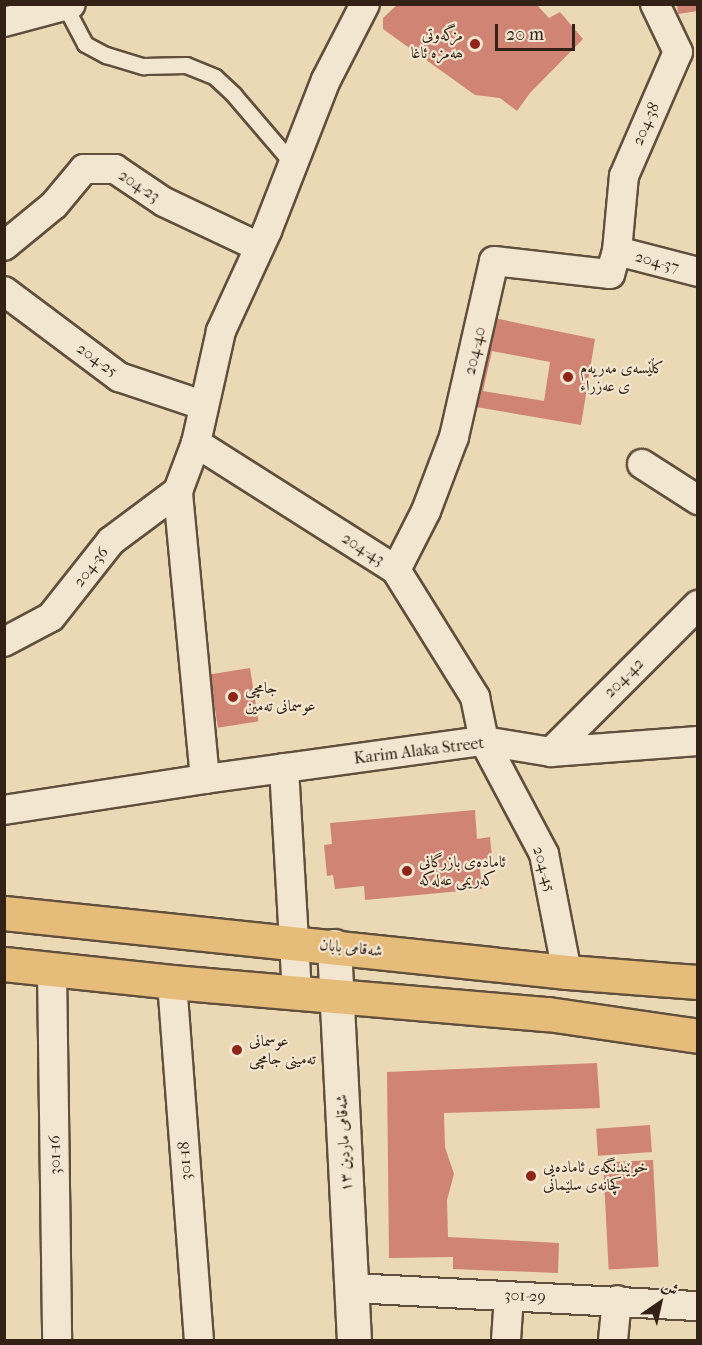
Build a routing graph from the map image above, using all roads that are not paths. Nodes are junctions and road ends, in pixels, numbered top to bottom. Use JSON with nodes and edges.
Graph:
{"nodes":[{"id":1,"x":365,"y":4,"type":"edge"},
{"id":2,"x":655,"y":4,"type":"edge"},
{"id":3,"x":67,"y":5,"type":"edge"},
{"id":4,"x":4,"y":22,"type":"edge"},
{"id":5,"x":688,"y":48,"type":"edge"},
{"id":6,"x":293,"y":164,"type":"junction"},
{"id":7,"x":4,"y":246,"type":"edge"},
{"id":8,"x":259,"y":247,"type":"junction"},
{"id":9,"x":617,"y":251,"type":"junction"},
{"id":10,"x":698,"y":272,"type":"edge"},
{"id":11,"x":5,"y":293,"type":"edge"},
{"id":12,"x":202,"y":405,"type":"junction"},
{"id":13,"x":196,"y":443,"type":"junction"},
{"id":14,"x":642,"y":464,"type":"dead end"},
{"id":15,"x":178,"y":491,"type":"junction"},
{"id":16,"x":698,"y":500,"type":"edge"},
{"id":17,"x":396,"y":570,"type":"junction"},
{"id":18,"x":698,"y":605,"type":"edge"},
{"id":19,"x":4,"y":642,"type":"edge"},
{"id":20,"x":484,"y":741,"type":"junction"},
{"id":21,"x":698,"y":741,"type":"edge"},
{"id":22,"x":551,"y":752,"type":"junction"},
{"id":23,"x":284,"y":768,"type":"junction"},
{"id":24,"x":205,"y":779,"type":"junction"},
{"id":25,"x":4,"y":810,"type":"edge"},
{"id":26,"x":4,"y":913,"type":"edge"},
{"id":27,"x":295,"y":942,"type":"junction"},
{"id":28,"x":334,"y":946,"type":"junction"},
{"id":29,"x":4,"y":964,"type":"edge"},
{"id":30,"x":52,"y":970,"type":"junction"},
{"id":31,"x":567,"y":972,"type":"junction"},
{"id":32,"x":172,"y":982,"type":"junction"},
{"id":33,"x":698,"y":982,"type":"edge"},
{"id":34,"x":297,"y":991,"type":"junction"},
{"id":35,"x":336,"y":994,"type":"junction"},
{"id":36,"x":698,"y":1036,"type":"edge"},
{"id":37,"x":352,"y":1288,"type":"junction"},
{"id":38,"x":509,"y":1296,"type":"junction"},
{"id":39,"x":617,"y":1300,"type":"junction"},
{"id":40,"x":698,"y":1306,"type":"edge"},
{"id":41,"x":57,"y":1341,"type":"edge"},
{"id":42,"x":199,"y":1341,"type":"edge"},
{"id":43,"x":354,"y":1341,"type":"edge"},
{"id":44,"x":506,"y":1341,"type":"edge"},
{"id":45,"x":613,"y":1341,"type":"edge"}],
"edges":[{"from":1,"to":6,"type":"street"},
{"from":2,"to":5,"type":"street","name":"204-38"},
{"from":3,"to":4,"type":"street"},
{"from":3,"to":6,"type":"lane"},
{"from":5,"to":9,"type":"street","name":"204-38"},
{"from":6,"to":8,"type":"street"},
{"from":7,"to":8,"type":"street","name":"204-23"},
{"from":8,"to":12,"type":"street"},
{"from":9,"to":10,"type":"street","name":"204-37"},
{"from":9,"to":17,"type":"street","name":"204-40"},
{"from":11,"to":12,"type":"street","name":"204-25"},
{"from":12,"to":13,"type":"street"},
{"from":13,"to":15,"type":"street"},
{"from":13,"to":17,"type":"street","name":"204-43"},
{"from":14,"to":16,"type":"street"},
{"from":15,"to":19,"type":"street","name":"204-36"},
{"from":15,"to":24,"type":"street"},
{"from":17,"to":20,"type":"street","name":"204-43"},
{"from":18,"to":22,"type":"street","name":"204-42"},
{"from":20,"to":22,"type":"street","name":"Karim Alaka Street"},
{"from":20,"to":23,"type":"street","name":"Karim Alaka Street"},
{"from":20,"to":31,"type":"street","name":"204-45"},
{"from":21,"to":22,"type":"street","name":"Karim Alaka Street"},
{"from":23,"to":24,"type":"street","name":"Karim Alaka Street"},
{"from":23,"to":27,"type":"street"},
{"from":24,"to":25,"type":"street","name":"Karim Alaka Street"},
{"from":26,"to":27,"type":"main road","name":"شەقامی بابان"},
{"from":27,"to":28,"type":"main road","name":"شەقامی بابان"},
{"from":27,"to":34,"type":"street"},
{"from":28,"to":31,"type":"main road","name":"شەقامی بابان"},
{"from":28,"to":35,"type":"street","name":"شەقامی ماردین ١٣"},
{"from":29,"to":30,"type":"main road"},
{"from":30,"to":32,"type":"main road"},
{"from":30,"to":41,"type":"street","name":"301-16"},
{"from":31,"to":33,"type":"main road","name":"شەقامی بابان"},
{"from":32,"to":34,"type":"main road"},
{"from":32,"to":42,"type":"street","name":"301-18"},
{"from":34,"to":35,"type":"main road"},
{"from":35,"to":36,"type":"main road"},
{"from":35,"to":37,"type":"street","name":"شەقامی ماردین ١٣"},
{"from":37,"to":38,"type":"street","name":"301-29"},
{"from":37,"to":43,"type":"street","name":"شەقامی ماردین ١٣"},
{"from":38,"to":39,"type":"street","name":"301-29"},
{"from":38,"to":44,"type":"street"},
{"from":39,"to":40,"type":"street","name":"301-29"},
{"from":39,"to":45,"type":"street"}]}
